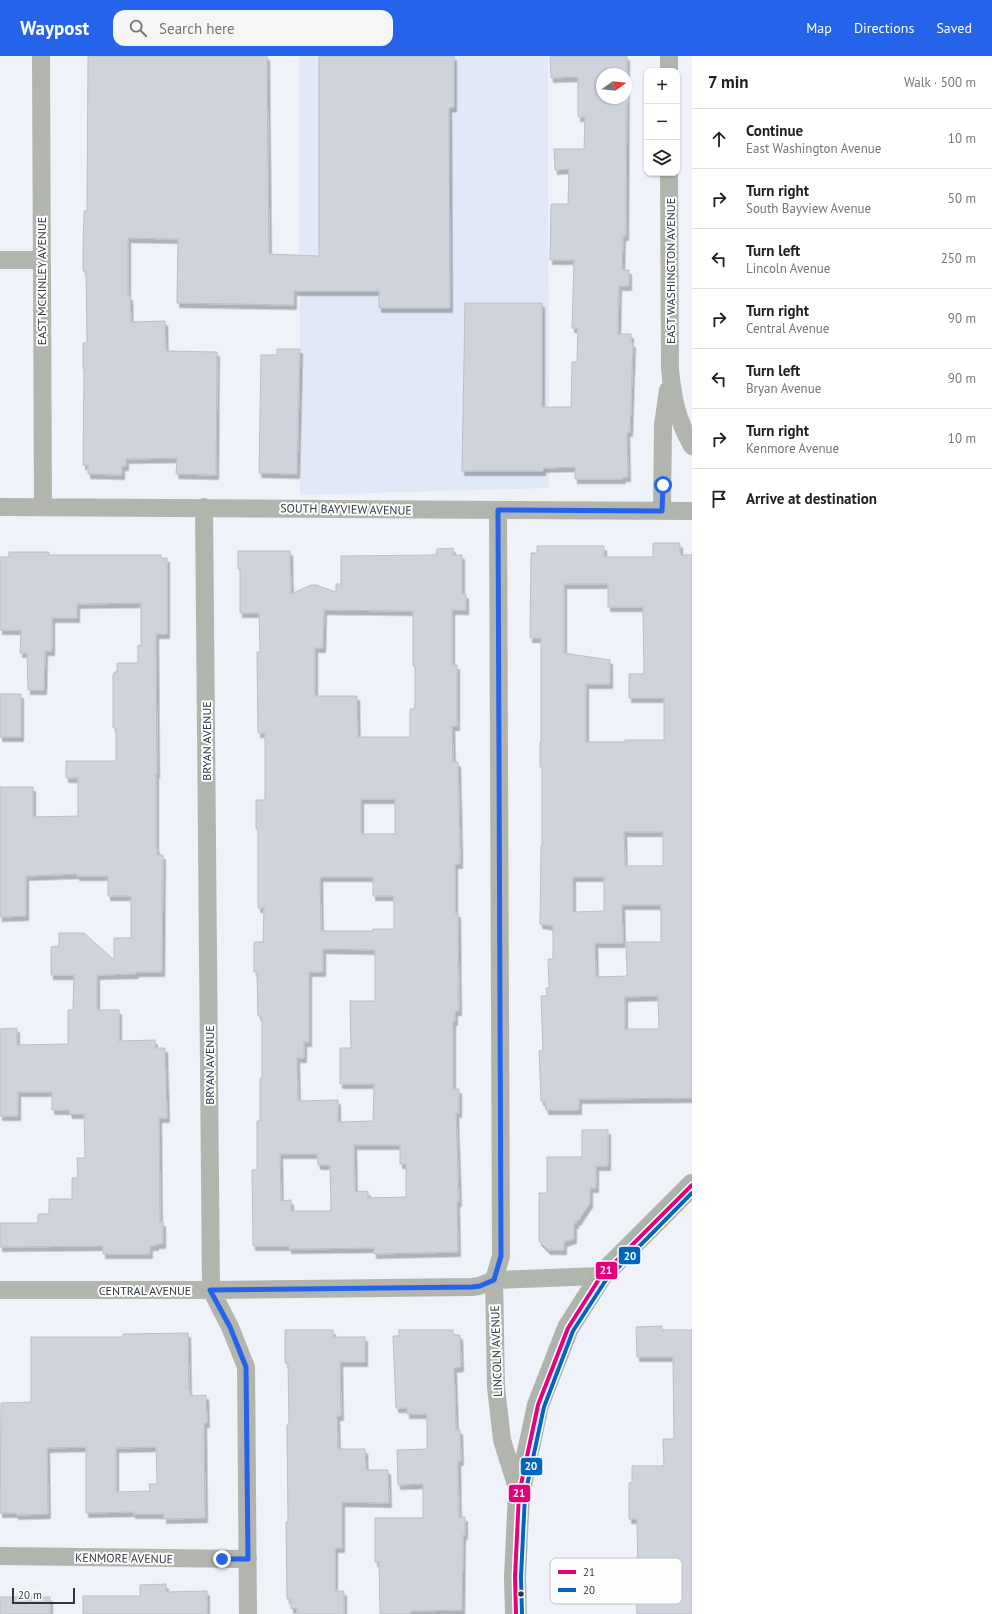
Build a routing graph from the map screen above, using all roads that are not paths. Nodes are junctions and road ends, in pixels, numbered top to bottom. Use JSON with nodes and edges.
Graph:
{"nodes":[{"id":1,"x":41,"y":56,"type":"edge"},
{"id":2,"x":669,"y":56,"type":"edge"},
{"id":3,"x":669,"y":68,"type":"edge"},
{"id":4,"x":669,"y":176,"type":"edge"},
{"id":5,"x":0,"y":260,"type":"edge"},
{"id":6,"x":41,"y":260,"type":"junction"},
{"id":7,"x":670,"y":369,"type":"junction"},
{"id":8,"x":692,"y":446,"type":"edge"},
{"id":9,"x":0,"y":506,"type":"edge"},
{"id":10,"x":43,"y":506,"type":"junction"},
{"id":11,"x":204,"y":507,"type":"junction"},
{"id":12,"x":498,"y":510,"type":"junction"},
{"id":13,"x":662,"y":511,"type":"junction"},
{"id":14,"x":692,"y":511,"type":"edge"},
{"id":15,"x":692,"y":1185,"type":"edge"},
{"id":16,"x":600,"y":1276,"type":"junction"},
{"id":17,"x":494,"y":1280,"type":"junction"},
{"id":18,"x":0,"y":1290,"type":"edge"},
{"id":19,"x":210,"y":1290,"type":"junction"},
{"id":20,"x":519,"y":1494,"type":"junction"},
{"id":21,"x":0,"y":1556,"type":"edge"},
{"id":22,"x":248,"y":1559,"type":"junction"},
{"id":23,"x":248,"y":1614,"type":"edge"},
{"id":24,"x":516,"y":1614,"type":"edge"}],
"edges":[{"from":1,"to":6,"type":"street","name":"EAST MCKINLEY AVENUE"},
{"from":2,"to":3,"type":"street"},
{"from":4,"to":7,"type":"street","name":"EAST WASHINGTON AVENUE"},
{"from":5,"to":6,"type":"street"},
{"from":6,"to":10,"type":"street","name":"EAST MCKINLEY AVENUE"},
{"from":7,"to":8,"type":"street","name":"EAST WASHINGTON AVENUE"},
{"from":7,"to":13,"type":"street","name":"EAST WASHINGTON AVENUE"},
{"from":9,"to":10,"type":"street","name":"SOUTH BAYVIEW AVENUE"},
{"from":10,"to":11,"type":"street","name":"SOUTH BAYVIEW AVENUE"},
{"from":11,"to":12,"type":"street","name":"SOUTH BAYVIEW AVENUE"},
{"from":11,"to":19,"type":"street","name":"BRYAN AVENUE"},
{"from":12,"to":13,"type":"street","name":"SOUTH BAYVIEW AVENUE"},
{"from":12,"to":17,"type":"street","name":"LINCOLN AVENUE"},
{"from":13,"to":14,"type":"street","name":"SOUTH BAYVIEW AVENUE"},
{"from":15,"to":16,"type":"main road"},
{"from":16,"to":17,"type":"street","name":"CENTRAL AVENUE"},
{"from":16,"to":20,"type":"main road"},
{"from":17,"to":19,"type":"street","name":"CENTRAL AVENUE"},
{"from":17,"to":20,"type":"street","name":"LINCOLN AVENUE"},
{"from":18,"to":19,"type":"street","name":"CENTRAL AVENUE"},
{"from":19,"to":22,"type":"street","name":"BRYAN AVENUE"},
{"from":20,"to":24,"type":"main road"},
{"from":21,"to":22,"type":"street","name":"KENMORE AVENUE"},
{"from":22,"to":23,"type":"street","name":"BRYAN AVENUE"}]}
